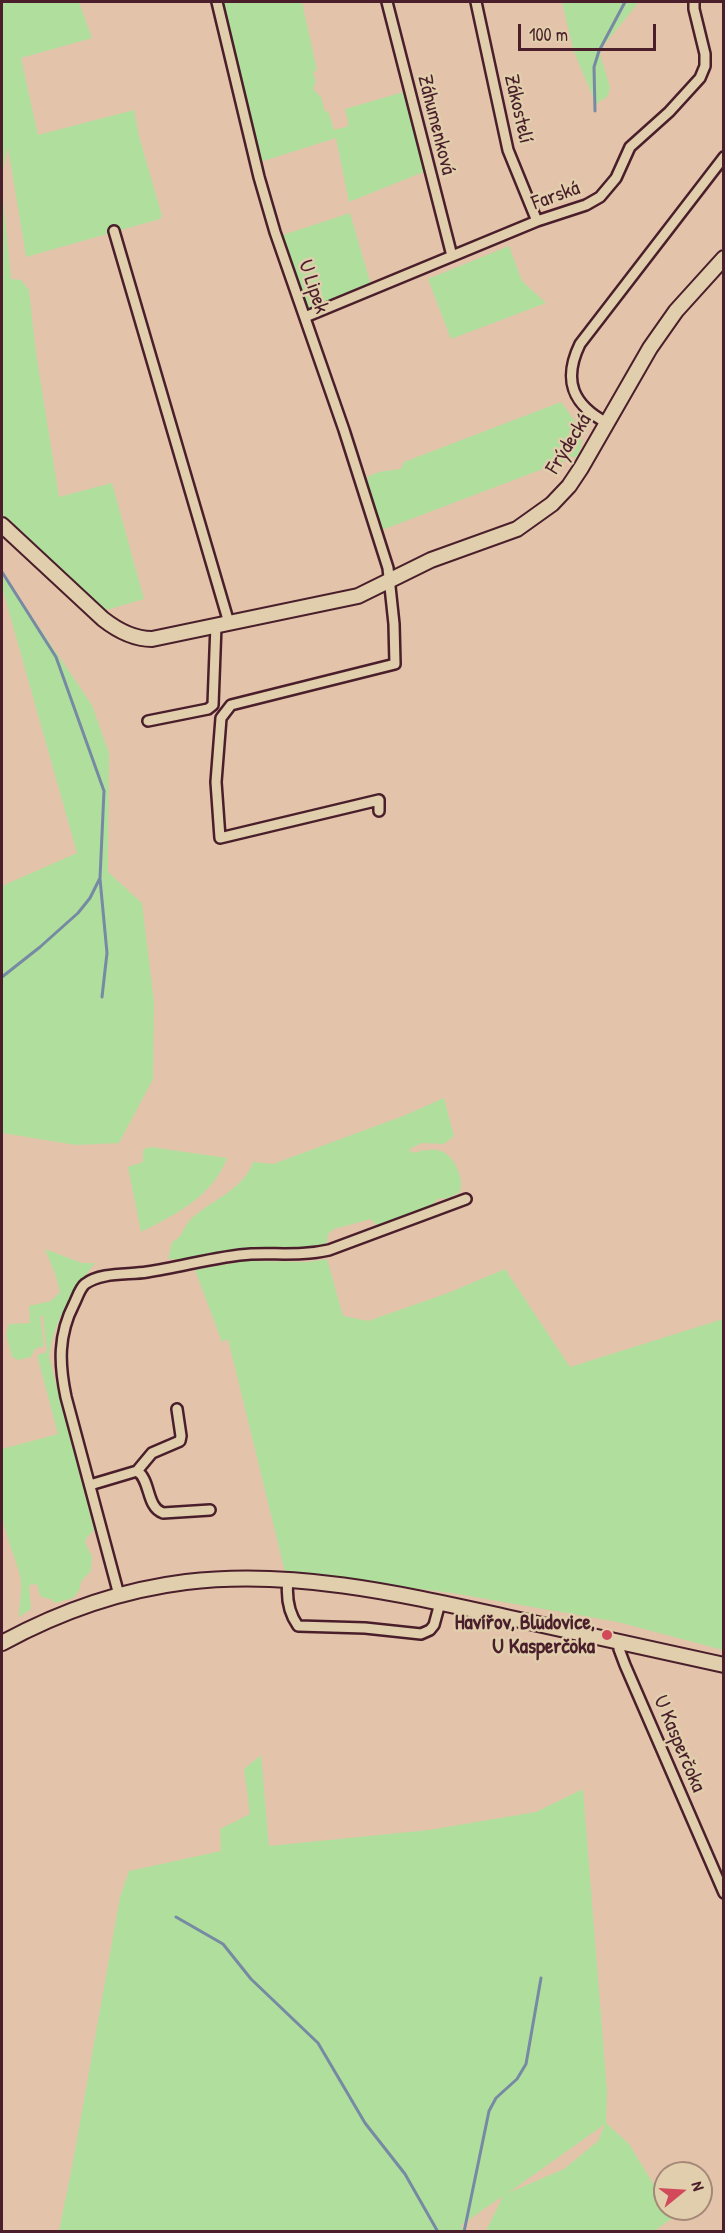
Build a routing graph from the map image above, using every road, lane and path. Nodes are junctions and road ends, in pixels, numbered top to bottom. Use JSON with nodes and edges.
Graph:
{"nodes":[{"id":1,"x":217,"y":2,"type":"edge"},
{"id":2,"x":387,"y":2,"type":"edge"},
{"id":3,"x":476,"y":2,"type":"edge"},
{"id":4,"x":694,"y":2,"type":"edge"},
{"id":5,"x":723,"y":157,"type":"edge"},
{"id":6,"x":537,"y":221,"type":"junction"},
{"id":7,"x":114,"y":231,"type":"dead end"},
{"id":8,"x":452,"y":256,"type":"junction"},
{"id":9,"x":723,"y":258,"type":"edge"},
{"id":10,"x":305,"y":317,"type":"junction"},
{"id":11,"x":607,"y":423,"type":"junction"},
{"id":12,"x":2,"y":525,"type":"edge"},
{"id":13,"x":390,"y":581,"type":"junction"},
{"id":14,"x":223,"y":624,"type":"junction"},
{"id":15,"x":148,"y":721,"type":"dead end"},
{"id":16,"x":380,"y":811,"type":"dead end"},
{"id":17,"x":466,"y":1199,"type":"dead end"},
{"id":18,"x":177,"y":1409,"type":"dead end"},
{"id":19,"x":137,"y":1471,"type":"junction"},
{"id":20,"x":90,"y":1485,"type":"junction"},
{"id":21,"x":210,"y":1510,"type":"dead end"},
{"id":22,"x":288,"y":1580,"type":"junction"},
{"id":23,"x":119,"y":1595,"type":"junction"},
{"id":24,"x":440,"y":1603,"type":"junction"},
{"id":25,"x":619,"y":1642,"type":"junction"},
{"id":26,"x":2,"y":1643,"type":"edge"},
{"id":27,"x":723,"y":1665,"type":"edge"},
{"id":28,"x":723,"y":1893,"type":"edge"}],
"edges":[{"from":1,"to":10,"type":"street","name":"U Lipek"},
{"from":2,"to":8,"type":"street","name":"Záhumenková"},
{"from":3,"to":6,"type":"street","name":"Zákostelí"},
{"from":4,"to":6,"type":"street","name":"Farská"},
{"from":5,"to":11,"type":"street"},
{"from":6,"to":8,"type":"street","name":"Farská"},
{"from":7,"to":14,"type":"street"},
{"from":8,"to":10,"type":"street","name":"Farská"},
{"from":9,"to":11,"type":"street","name":"Frýdecká"},
{"from":10,"to":13,"type":"street","name":"U Lipek"},
{"from":11,"to":13,"type":"street","name":"Frýdecká"},
{"from":12,"to":14,"type":"street","name":"Frýdecká"},
{"from":13,"to":14,"type":"street","name":"Frýdecká"},
{"from":13,"to":16,"type":"street","name":"U Lipek"},
{"from":14,"to":15,"type":"street"},
{"from":17,"to":20,"type":"street"},
{"from":18,"to":19,"type":"street"},
{"from":19,"to":20,"type":"street"},
{"from":19,"to":21,"type":"street"},
{"from":20,"to":23,"type":"street"},
{"from":22,"to":23,"type":"street"},
{"from":22,"to":24,"type":"street"},
{"from":22,"to":24,"type":"street"},
{"from":23,"to":26,"type":"street"},
{"from":24,"to":25,"type":"street"},
{"from":25,"to":27,"type":"street"},
{"from":25,"to":28,"type":"street","name":"U Kasperčoka"}]}
